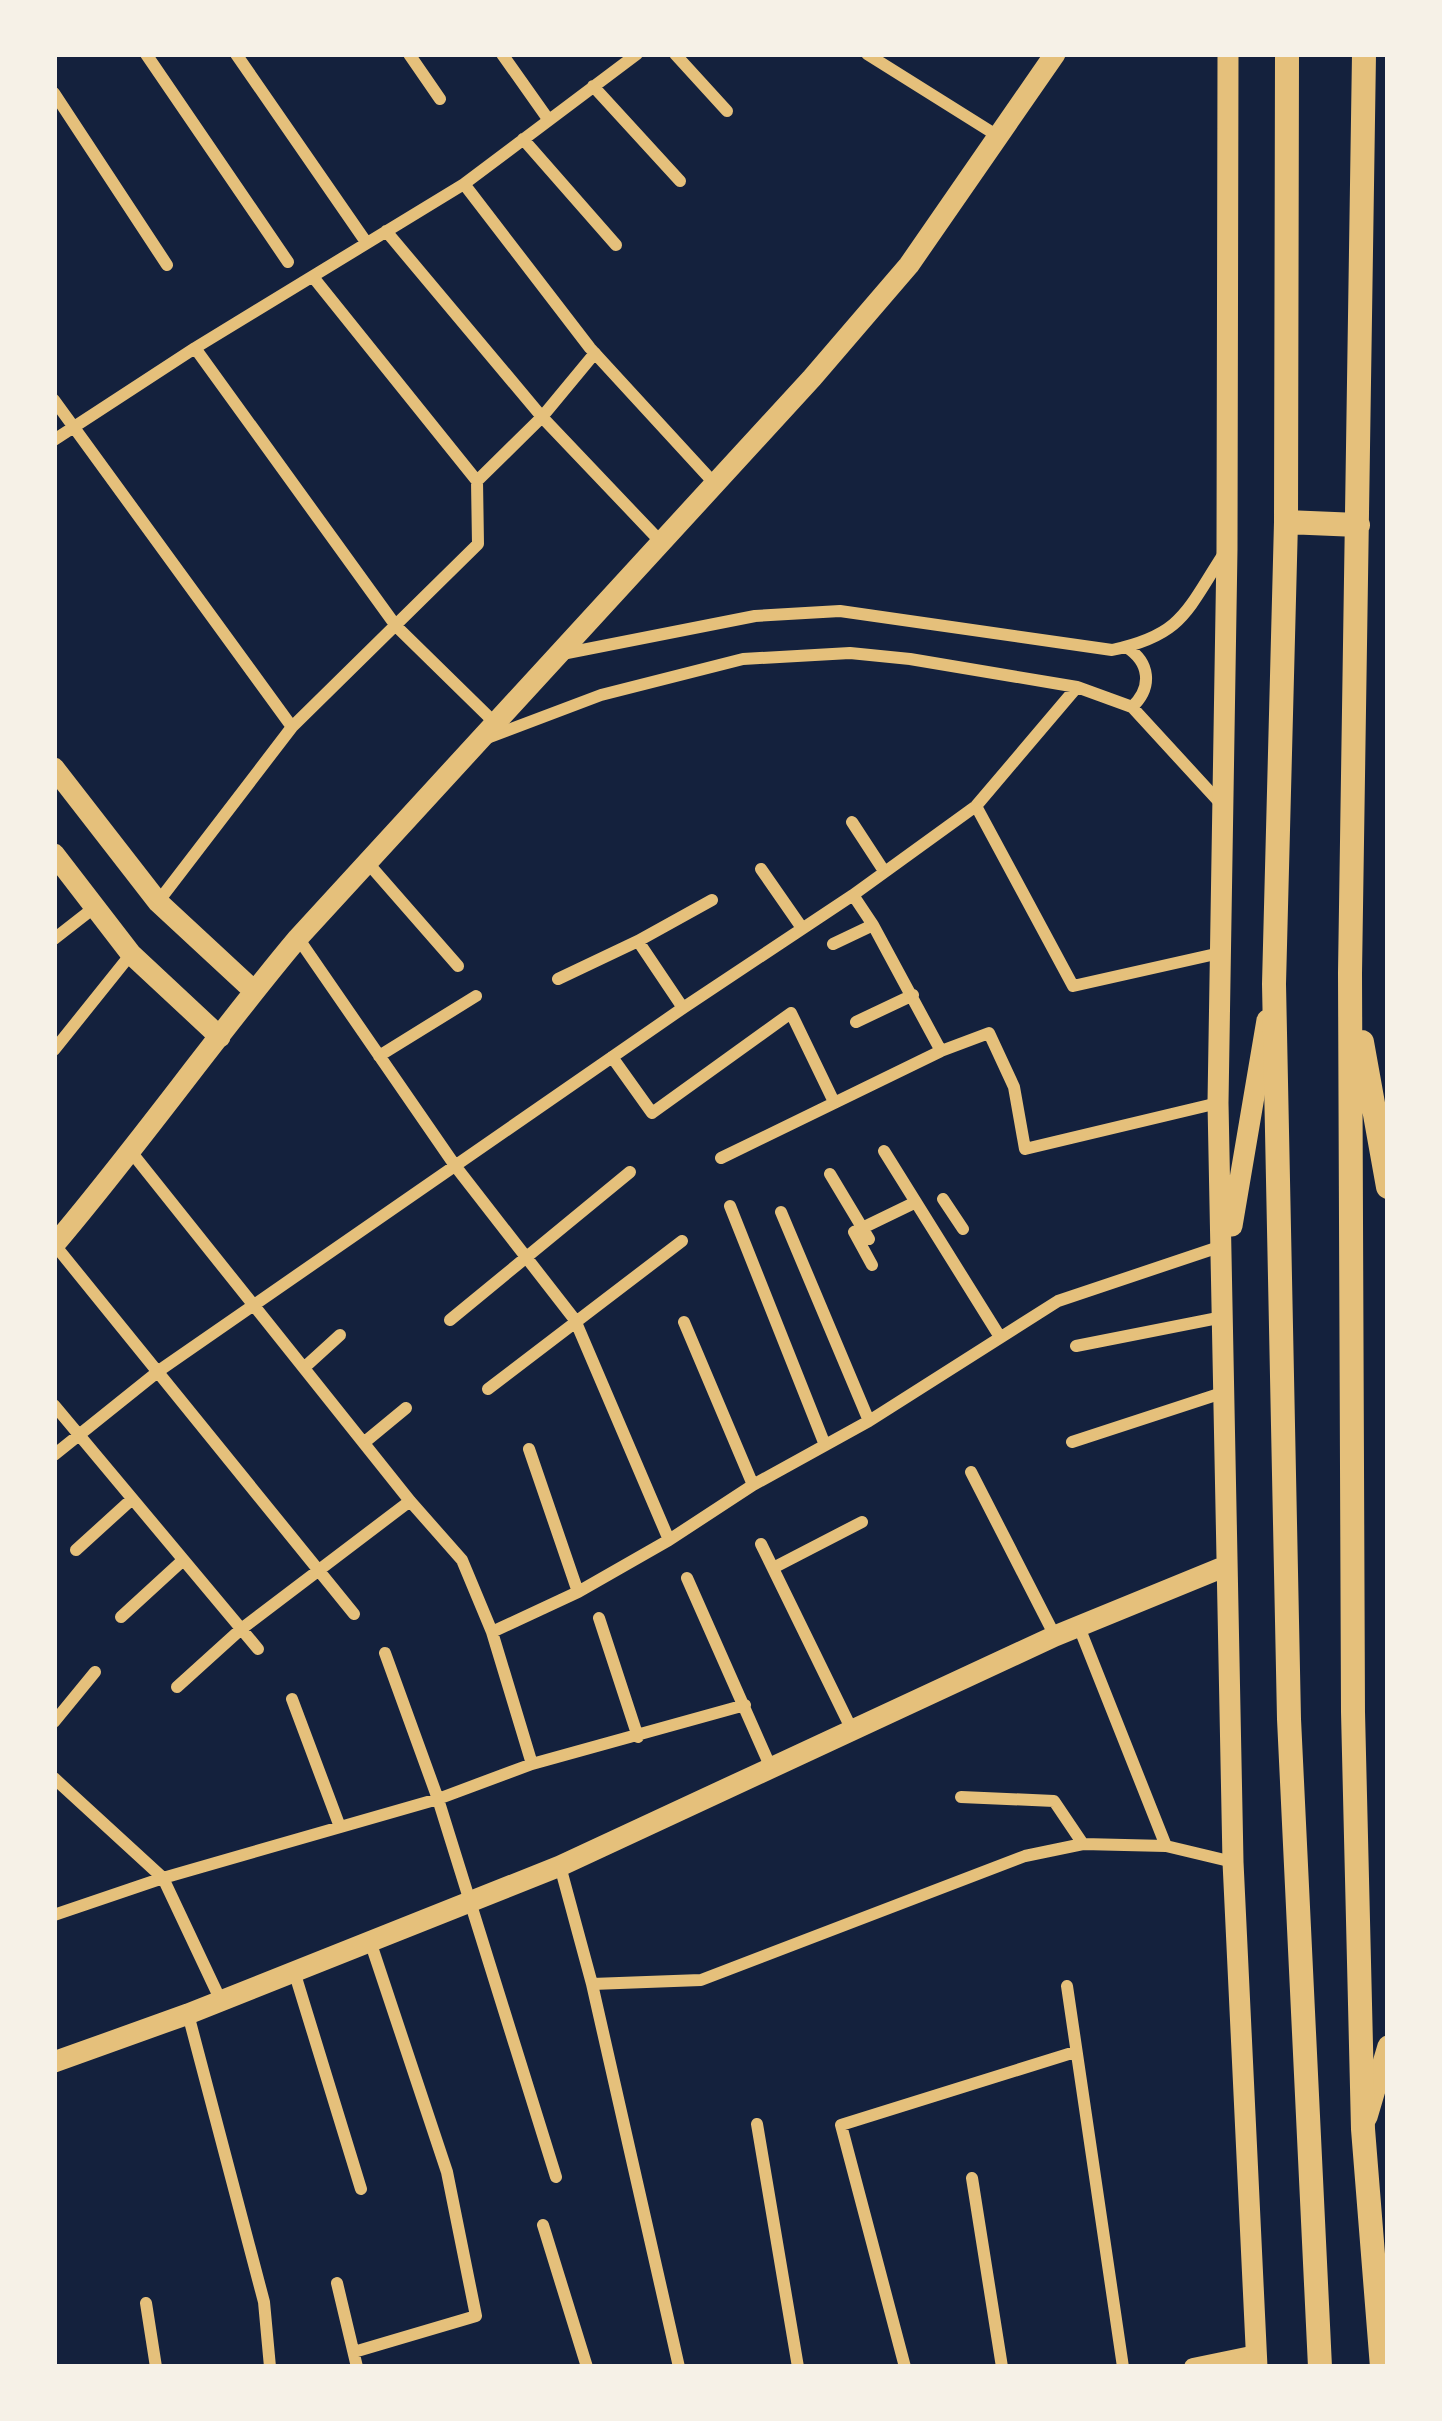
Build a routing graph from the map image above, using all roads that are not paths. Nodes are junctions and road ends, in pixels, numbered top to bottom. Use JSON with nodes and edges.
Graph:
{"nodes":[{"id":1,"x":146,"y":54,"type":"edge"},
{"id":2,"x":236,"y":54,"type":"edge"},
{"id":3,"x":409,"y":54,"type":"edge"},
{"id":4,"x":502,"y":54,"type":"edge"},
{"id":5,"x":637,"y":54,"type":"edge"},
{"id":6,"x":675,"y":54,"type":"edge"},
{"id":7,"x":867,"y":54,"type":"edge"},
{"id":8,"x":1055,"y":54,"type":"edge"},
{"id":9,"x":1228,"y":54,"type":"edge"},
{"id":10,"x":1287,"y":54,"type":"edge"},
{"id":11,"x":1364,"y":54,"type":"edge"},
{"id":12,"x":593,"y":86,"type":"junction"},
{"id":13,"x":54,"y":93,"type":"edge"},
{"id":14,"x":440,"y":99,"type":"dead end"},
{"id":15,"x":728,"y":111,"type":"dead end"},
{"id":16,"x":548,"y":119,"type":"junction"},
{"id":17,"x":1000,"y":138,"type":"junction"},
{"id":18,"x":523,"y":139,"type":"junction"},
{"id":19,"x":680,"y":181,"type":"dead end"},
{"id":20,"x":464,"y":184,"type":"junction"},
{"id":21,"x":386,"y":231,"type":"junction"},
{"id":22,"x":366,"y":242,"type":"junction"},
{"id":23,"x":616,"y":245,"type":"dead end"},
{"id":24,"x":288,"y":262,"type":"dead end"},
{"id":25,"x":167,"y":265,"type":"dead end"},
{"id":26,"x":313,"y":277,"type":"junction"},
{"id":27,"x":195,"y":348,"type":"junction"},
{"id":28,"x":595,"y":353,"type":"junction"},
{"id":29,"x":54,"y":400,"type":"edge"},
{"id":30,"x":542,"y":417,"type":"junction"},
{"id":31,"x":73,"y":428,"type":"junction"},
{"id":32,"x":54,"y":440,"type":"edge"},
{"id":33,"x":477,"y":481,"type":"junction"},
{"id":34,"x":714,"y":483,"type":"junction"},
{"id":35,"x":1286,"y":522,"type":"junction"},
{"id":36,"x":1358,"y":525,"type":"junction"},
{"id":37,"x":660,"y":541,"type":"junction"},
{"id":38,"x":1227,"y":549,"type":"junction"},
{"id":39,"x":396,"y":626,"type":"junction"},
{"id":40,"x":1126,"y":647,"type":"junction"},
{"id":41,"x":560,"y":655,"type":"junction"},
{"id":42,"x":1077,"y":687,"type":"junction"},
{"id":43,"x":1132,"y":706,"type":"junction"},
{"id":44,"x":494,"y":722,"type":"junction"},
{"id":45,"x":292,"y":728,"type":"junction"},
{"id":46,"x":477,"y":741,"type":"junction"},
{"id":47,"x":54,"y":768,"type":"edge"},
{"id":48,"x":1222,"y":805,"type":"junction"},
{"id":49,"x":976,"y":806,"type":"junction"},
{"id":50,"x":852,"y":822,"type":"dead end"},
{"id":51,"x":54,"y":854,"type":"edge"},
{"id":52,"x":367,"y":862,"type":"junction"},
{"id":53,"x":761,"y":869,"type":"dead end"},
{"id":54,"x":884,"y":871,"type":"junction"},
{"id":55,"x":853,"y":896,"type":"junction"},
{"id":56,"x":712,"y":900,"type":"dead end"},
{"id":57,"x":158,"y":902,"type":"junction"},
{"id":58,"x":95,"y":907,"type":"junction"},
{"id":59,"x":873,"y":925,"type":"junction"},
{"id":60,"x":802,"y":928,"type":"junction"},
{"id":61,"x":298,"y":938,"type":"junction"},
{"id":62,"x":54,"y":940,"type":"edge"},
{"id":63,"x":638,"y":941,"type":"junction"},
{"id":64,"x":833,"y":944,"type":"dead end"},
{"id":65,"x":1220,"y":953,"type":"junction"},
{"id":66,"x":131,"y":954,"type":"junction"},
{"id":67,"x":458,"y":966,"type":"dead end"},
{"id":68,"x":1350,"y":973,"type":"junction"},
{"id":69,"x":558,"y":979,"type":"dead end"},
{"id":70,"x":1274,"y":984,"type":"junction"},
{"id":71,"x":254,"y":991,"type":"junction"},
{"id":72,"x":913,"y":995,"type":"junction"},
{"id":73,"x":476,"y":996,"type":"dead end"},
{"id":74,"x":683,"y":1008,"type":"junction"},
{"id":75,"x":856,"y":1022,"type":"dead end"},
{"id":76,"x":220,"y":1037,"type":"junction"},
{"id":77,"x":54,"y":1050,"type":"edge"},
{"id":78,"x":941,"y":1051,"type":"junction"},
{"id":79,"x":380,"y":1056,"type":"junction"},
{"id":80,"x":612,"y":1057,"type":"junction"},
{"id":81,"x":834,"y":1102,"type":"junction"},
{"id":82,"x":1218,"y":1103,"type":"junction"},
{"id":83,"x":884,"y":1150,"type":"dead end"},
{"id":84,"x":132,"y":1153,"type":"junction"},
{"id":85,"x":721,"y":1158,"type":"dead end"},
{"id":86,"x":456,"y":1167,"type":"junction"},
{"id":87,"x":630,"y":1172,"type":"dead end"},
{"id":88,"x":830,"y":1174,"type":"dead end"},
{"id":89,"x":1388,"y":1187,"type":"edge"},
{"id":90,"x":730,"y":1206,"type":"dead end"},
{"id":91,"x":920,"y":1207,"type":"junction"},
{"id":92,"x":781,"y":1212,"type":"dead end"},
{"id":93,"x":963,"y":1228,"type":"dead end"},
{"id":94,"x":866,"y":1232,"type":"junction"},
{"id":95,"x":682,"y":1241,"type":"dead end"},
{"id":96,"x":54,"y":1244,"type":"edge"},
{"id":97,"x":1223,"y":1246,"type":"junction"},
{"id":98,"x":527,"y":1259,"type":"junction"},
{"id":99,"x":872,"y":1265,"type":"dead end"},
{"id":100,"x":1224,"y":1273,"type":"junction"},
{"id":101,"x":254,"y":1305,"type":"junction"},
{"id":102,"x":1224,"y":1317,"type":"junction"},
{"id":103,"x":575,"y":1319,"type":"junction"},
{"id":104,"x":450,"y":1320,"type":"dead end"},
{"id":105,"x":683,"y":1322,"type":"dead end"},
{"id":106,"x":340,"y":1335,"type":"dead end"},
{"id":107,"x":1000,"y":1337,"type":"junction"},
{"id":108,"x":1076,"y":1346,"type":"dead end"},
{"id":109,"x":306,"y":1366,"type":"junction"},
{"id":110,"x":160,"y":1370,"type":"junction"},
{"id":111,"x":488,"y":1388,"type":"dead end"},
{"id":112,"x":1225,"y":1392,"type":"junction"},
{"id":113,"x":54,"y":1405,"type":"edge"},
{"id":114,"x":406,"y":1408,"type":"dead end"},
{"id":115,"x":869,"y":1421,"type":"junction"},
{"id":116,"x":77,"y":1436,"type":"junction"},
{"id":117,"x":366,"y":1441,"type":"junction"},
{"id":118,"x":1072,"y":1442,"type":"dead end"},
{"id":119,"x":825,"y":1445,"type":"junction"},
{"id":120,"x":529,"y":1449,"type":"dead end"},
{"id":121,"x":54,"y":1455,"type":"edge"},
{"id":122,"x":971,"y":1472,"type":"dead end"},
{"id":123,"x":753,"y":1485,"type":"junction"},
{"id":124,"x":130,"y":1500,"type":"junction"},
{"id":125,"x":410,"y":1501,"type":"junction"},
{"id":126,"x":862,"y":1522,"type":"dead end"},
{"id":127,"x":670,"y":1540,"type":"junction"},
{"id":128,"x":761,"y":1544,"type":"dead end"},
{"id":129,"x":76,"y":1550,"type":"dead end"},
{"id":130,"x":181,"y":1562,"type":"junction"},
{"id":131,"x":1226,"y":1566,"type":"junction"},
{"id":132,"x":773,"y":1568,"type":"junction"},
{"id":133,"x":319,"y":1571,"type":"junction"},
{"id":134,"x":687,"y":1578,"type":"dead end"},
{"id":135,"x":578,"y":1592,"type":"junction"},
{"id":136,"x":354,"y":1614,"type":"dead end"},
{"id":137,"x":121,"y":1618,"type":"dead end"},
{"id":138,"x":599,"y":1618,"type":"dead end"},
{"id":139,"x":1079,"y":1627,"type":"junction"},
{"id":140,"x":240,"y":1630,"type":"junction"},
{"id":141,"x":492,"y":1632,"type":"junction"},
{"id":142,"x":1054,"y":1636,"type":"junction"},
{"id":143,"x":258,"y":1649,"type":"dead end"},
{"id":144,"x":385,"y":1653,"type":"dead end"},
{"id":145,"x":95,"y":1672,"type":"dead end"},
{"id":146,"x":177,"y":1687,"type":"dead end"},
{"id":147,"x":292,"y":1699,"type":"dead end"},
{"id":148,"x":745,"y":1705,"type":"junction"},
{"id":149,"x":54,"y":1722,"type":"edge"},
{"id":150,"x":852,"y":1730,"type":"junction"},
{"id":151,"x":638,"y":1737,"type":"junction"},
{"id":152,"x":532,"y":1764,"type":"junction"},
{"id":153,"x":771,"y":1768,"type":"junction"},
{"id":154,"x":54,"y":1778,"type":"edge"},
{"id":155,"x":438,"y":1798,"type":"junction"},
{"id":156,"x":962,"y":1798,"type":"dead end"},
{"id":157,"x":340,"y":1826,"type":"junction"},
{"id":158,"x":1083,"y":1844,"type":"junction"},
{"id":159,"x":1166,"y":1846,"type":"junction"},
{"id":160,"x":1233,"y":1862,"type":"junction"},
{"id":161,"x":560,"y":1866,"type":"junction"},
{"id":162,"x":163,"y":1878,"type":"junction"},
{"id":163,"x":468,"y":1903,"type":"junction"},
{"id":164,"x":54,"y":1916,"type":"edge"},
{"id":165,"x":370,"y":1941,"type":"junction"},
{"id":166,"x":294,"y":1971,"type":"junction"},
{"id":167,"x":592,"y":1984,"type":"junction"},
{"id":168,"x":1067,"y":1986,"type":"dead end"},
{"id":169,"x":221,"y":2001,"type":"junction"},
{"id":170,"x":188,"y":2014,"type":"junction"},
{"id":171,"x":1388,"y":2046,"type":"edge"},
{"id":172,"x":1075,"y":2052,"type":"junction"},
{"id":173,"x":54,"y":2062,"type":"edge"},
{"id":174,"x":757,"y":2124,"type":"dead end"},
{"id":175,"x":1363,"y":2129,"type":"junction"},
{"id":176,"x":1377,"y":2168,"type":"edge"},
{"id":177,"x":556,"y":2177,"type":"dead end"},
{"id":178,"x":972,"y":2178,"type":"dead end"},
{"id":179,"x":361,"y":2188,"type":"dead end"},
{"id":180,"x":543,"y":2225,"type":"dead end"},
{"id":181,"x":337,"y":2283,"type":"dead end"},
{"id":182,"x":146,"y":2303,"type":"dead end"},
{"id":183,"x":1385,"y":2353,"type":"edge"},
{"id":184,"x":356,"y":2360,"type":"edge"},
{"id":185,"x":1257,"y":2361,"type":"edge"},
{"id":186,"x":1203,"y":2366,"type":"edge"},
{"id":187,"x":156,"y":2367,"type":"edge"},
{"id":188,"x":270,"y":2367,"type":"edge"},
{"id":189,"x":587,"y":2367,"type":"edge"},
{"id":190,"x":679,"y":2367,"type":"edge"},
{"id":191,"x":798,"y":2367,"type":"edge"},
{"id":192,"x":905,"y":2367,"type":"edge"},
{"id":193,"x":1002,"y":2367,"type":"edge"},
{"id":194,"x":1123,"y":2367,"type":"edge"},
{"id":195,"x":1320,"y":2367,"type":"edge"}],
"edges":[{"from":1,"to":24,"type":"street"},
{"from":2,"to":22,"type":"street"},
{"from":3,"to":14,"type":"street"},
{"from":4,"to":16,"type":"street"},
{"from":5,"to":12,"type":"street"},
{"from":6,"to":15,"type":"street"},
{"from":7,"to":17,"type":"street"},
{"from":8,"to":17,"type":"main road"},
{"from":9,"to":38,"type":"main road"},
{"from":10,"to":35,"type":"highway"},
{"from":11,"to":36,"type":"highway"},
{"from":12,"to":16,"type":"street"},
{"from":12,"to":19,"type":"street"},
{"from":13,"to":25,"type":"street"},
{"from":16,"to":18,"type":"street"},
{"from":17,"to":34,"type":"main road"},
{"from":18,"to":20,"type":"street"},
{"from":18,"to":23,"type":"street"},
{"from":20,"to":21,"type":"street"},
{"from":20,"to":28,"type":"street"},
{"from":21,"to":22,"type":"street"},
{"from":21,"to":30,"type":"street"},
{"from":22,"to":26,"type":"street"},
{"from":26,"to":27,"type":"street"},
{"from":26,"to":33,"type":"street"},
{"from":27,"to":31,"type":"street"},
{"from":27,"to":39,"type":"street"},
{"from":28,"to":30,"type":"street"},
{"from":28,"to":34,"type":"street"},
{"from":29,"to":31,"type":"street"},
{"from":30,"to":33,"type":"street"},
{"from":30,"to":37,"type":"street"},
{"from":31,"to":32,"type":"street"},
{"from":31,"to":45,"type":"street"},
{"from":33,"to":39,"type":"street"},
{"from":34,"to":37,"type":"main road"},
{"from":35,"to":36,"type":"highway"},
{"from":35,"to":70,"type":"highway"},
{"from":36,"to":68,"type":"highway"},
{"from":37,"to":41,"type":"main road"},
{"from":38,"to":40,"type":"street"},
{"from":38,"to":48,"type":"main road"},
{"from":39,"to":44,"type":"street"},
{"from":39,"to":45,"type":"street"},
{"from":40,"to":41,"type":"street"},
{"from":40,"to":43,"type":"street"},
{"from":41,"to":44,"type":"main road"},
{"from":42,"to":43,"type":"street"},
{"from":42,"to":46,"type":"street"},
{"from":42,"to":49,"type":"street"},
{"from":43,"to":48,"type":"street"},
{"from":44,"to":46,"type":"main road"},
{"from":45,"to":57,"type":"street"},
{"from":46,"to":52,"type":"main road"},
{"from":47,"to":57,"type":"main road"},
{"from":48,"to":65,"type":"main road"},
{"from":49,"to":54,"type":"street"},
{"from":49,"to":65,"type":"street"},
{"from":50,"to":54,"type":"street"},
{"from":51,"to":58,"type":"main road"},
{"from":52,"to":61,"type":"main road"},
{"from":52,"to":67,"type":"street"},
{"from":53,"to":60,"type":"street"},
{"from":54,"to":55,"type":"street"},
{"from":55,"to":59,"type":"street"},
{"from":55,"to":60,"type":"street"},
{"from":56,"to":63,"type":"street"},
{"from":57,"to":71,"type":"main road"},
{"from":58,"to":62,"type":"street"},
{"from":58,"to":66,"type":"main road"},
{"from":59,"to":64,"type":"street"},
{"from":59,"to":72,"type":"street"},
{"from":60,"to":74,"type":"street"},
{"from":61,"to":71,"type":"main road"},
{"from":61,"to":79,"type":"street"},
{"from":63,"to":69,"type":"street"},
{"from":63,"to":74,"type":"street"},
{"from":65,"to":82,"type":"main road"},
{"from":66,"to":76,"type":"main road"},
{"from":66,"to":77,"type":"street"},
{"from":68,"to":89,"type":"highway"},
{"from":68,"to":175,"type":"highway"},
{"from":70,"to":100,"type":"main road"},
{"from":70,"to":195,"type":"highway"},
{"from":71,"to":76,"type":"main road"},
{"from":72,"to":75,"type":"street"},
{"from":72,"to":78,"type":"street"},
{"from":73,"to":79,"type":"street"},
{"from":74,"to":80,"type":"street"},
{"from":76,"to":84,"type":"main road"},
{"from":78,"to":81,"type":"street"},
{"from":78,"to":82,"type":"street"},
{"from":79,"to":86,"type":"street"},
{"from":80,"to":81,"type":"street"},
{"from":80,"to":86,"type":"street"},
{"from":81,"to":85,"type":"street"},
{"from":82,"to":97,"type":"main road"},
{"from":83,"to":91,"type":"street"},
{"from":84,"to":96,"type":"main road"},
{"from":84,"to":101,"type":"street"},
{"from":86,"to":98,"type":"street"},
{"from":86,"to":101,"type":"street"},
{"from":87,"to":98,"type":"street"},
{"from":88,"to":94,"type":"street"},
{"from":90,"to":119,"type":"street"},
{"from":91,"to":93,"type":"street"},
{"from":91,"to":94,"type":"street"},
{"from":91,"to":107,"type":"street"},
{"from":92,"to":115,"type":"street"},
{"from":94,"to":99,"type":"street"},
{"from":95,"to":103,"type":"street"},
{"from":96,"to":110,"type":"street"},
{"from":97,"to":100,"type":"main road"},
{"from":97,"to":107,"type":"street"},
{"from":98,"to":103,"type":"street"},
{"from":98,"to":104,"type":"street"},
{"from":100,"to":102,"type":"main road"},
{"from":101,"to":109,"type":"street"},
{"from":101,"to":110,"type":"street"},
{"from":102,"to":108,"type":"street"},
{"from":102,"to":112,"type":"main road"},
{"from":103,"to":111,"type":"street"},
{"from":103,"to":127,"type":"street"},
{"from":105,"to":123,"type":"street"},
{"from":106,"to":109,"type":"street"},
{"from":107,"to":115,"type":"street"},
{"from":109,"to":117,"type":"street"},
{"from":110,"to":116,"type":"street"},
{"from":110,"to":133,"type":"street"},
{"from":112,"to":118,"type":"street"},
{"from":112,"to":131,"type":"main road"},
{"from":113,"to":116,"type":"street"},
{"from":114,"to":117,"type":"street"},
{"from":115,"to":119,"type":"street"},
{"from":116,"to":121,"type":"street"},
{"from":116,"to":124,"type":"street"},
{"from":117,"to":125,"type":"street"},
{"from":119,"to":123,"type":"street"},
{"from":120,"to":135,"type":"street"},
{"from":122,"to":142,"type":"street"},
{"from":123,"to":127,"type":"street"},
{"from":124,"to":129,"type":"street"},
{"from":124,"to":130,"type":"street"},
{"from":125,"to":133,"type":"street"},
{"from":125,"to":141,"type":"street"},
{"from":126,"to":132,"type":"street"},
{"from":127,"to":135,"type":"street"},
{"from":128,"to":132,"type":"street"},
{"from":130,"to":137,"type":"street"},
{"from":130,"to":140,"type":"street"},
{"from":131,"to":139,"type":"main road"},
{"from":131,"to":160,"type":"main road"},
{"from":132,"to":150,"type":"street"},
{"from":133,"to":136,"type":"street"},
{"from":133,"to":140,"type":"street"},
{"from":134,"to":148,"type":"street"},
{"from":135,"to":141,"type":"street"},
{"from":138,"to":151,"type":"street"},
{"from":139,"to":142,"type":"main road"},
{"from":139,"to":159,"type":"street"},
{"from":140,"to":143,"type":"street"},
{"from":140,"to":146,"type":"street"},
{"from":141,"to":152,"type":"street"},
{"from":142,"to":150,"type":"main road"},
{"from":144,"to":155,"type":"street"},
{"from":145,"to":149,"type":"street"},
{"from":147,"to":157,"type":"street"},
{"from":148,"to":151,"type":"street"},
{"from":148,"to":153,"type":"street"},
{"from":150,"to":153,"type":"main road"},
{"from":151,"to":152,"type":"street"},
{"from":152,"to":155,"type":"street"},
{"from":153,"to":161,"type":"main road"},
{"from":154,"to":162,"type":"street"},
{"from":155,"to":157,"type":"street"},
{"from":155,"to":163,"type":"street"},
{"from":156,"to":158,"type":"street"},
{"from":157,"to":162,"type":"street"},
{"from":158,"to":159,"type":"street"},
{"from":158,"to":167,"type":"street"},
{"from":159,"to":160,"type":"street"},
{"from":160,"to":185,"type":"main road"},
{"from":161,"to":163,"type":"main road"},
{"from":161,"to":167,"type":"street"},
{"from":162,"to":164,"type":"street"},
{"from":162,"to":169,"type":"street"},
{"from":163,"to":165,"type":"main road"},
{"from":163,"to":177,"type":"street"},
{"from":165,"to":166,"type":"main road"},
{"from":165,"to":184,"type":"street"},
{"from":166,"to":169,"type":"main road"},
{"from":166,"to":179,"type":"street"},
{"from":167,"to":190,"type":"street"},
{"from":168,"to":172,"type":"street"},
{"from":169,"to":170,"type":"main road"},
{"from":170,"to":173,"type":"main road"},
{"from":170,"to":188,"type":"street"},
{"from":171,"to":175,"type":"main road"},
{"from":172,"to":192,"type":"street"},
{"from":172,"to":194,"type":"street"},
{"from":174,"to":191,"type":"street"},
{"from":175,"to":176,"type":"highway"},
{"from":176,"to":183,"type":"highway"},
{"from":178,"to":193,"type":"street"},
{"from":180,"to":189,"type":"street"},
{"from":181,"to":184,"type":"street"},
{"from":182,"to":187,"type":"street"},
{"from":185,"to":186,"type":"street"}]}
